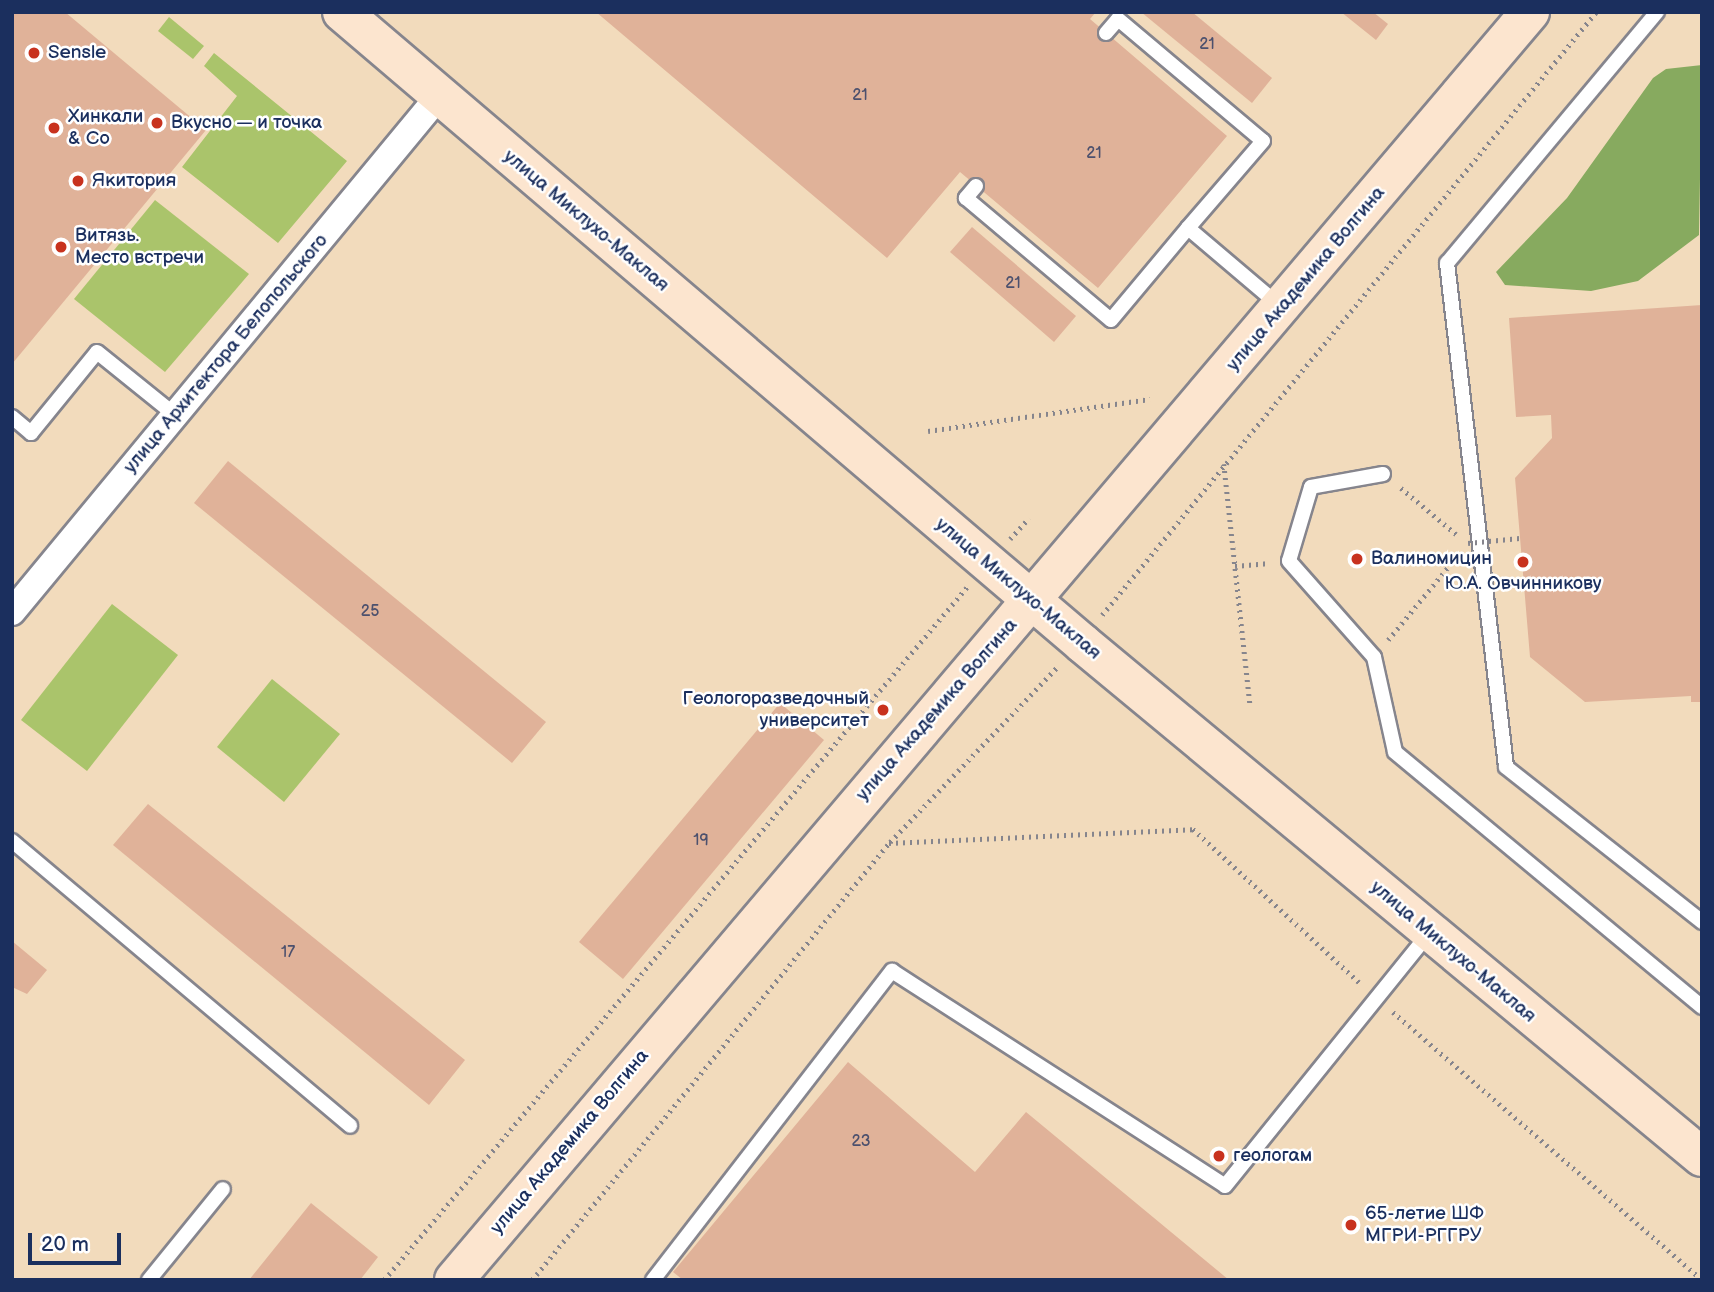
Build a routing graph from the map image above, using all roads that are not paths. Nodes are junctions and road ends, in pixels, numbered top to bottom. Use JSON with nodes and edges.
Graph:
{"nodes":[{"id":1,"x":342,"y":12,"type":"edge"},
{"id":2,"x":1530,"y":12,"type":"edge"},
{"id":3,"x":1657,"y":12,"type":"edge"},
{"id":4,"x":1106,"y":33,"type":"dead end"},
{"id":5,"x":439,"y":96,"type":"junction"},
{"id":6,"x":976,"y":186,"type":"dead end"},
{"id":7,"x":1188,"y":228,"type":"junction"},
{"id":8,"x":1282,"y":307,"type":"junction"},
{"id":9,"x":175,"y":415,"type":"junction"},
{"id":10,"x":12,"y":417,"type":"edge"},
{"id":11,"x":1383,"y":474,"type":"road end"},
{"id":12,"x":1032,"y":600,"type":"junction"},
{"id":13,"x":12,"y":612,"type":"edge"},
{"id":14,"x":12,"y":841,"type":"edge"},
{"id":15,"x":1702,"y":922,"type":"edge"},
{"id":16,"x":1429,"y":932,"type":"junction"},
{"id":17,"x":1702,"y":1007,"type":"edge"},
{"id":18,"x":350,"y":1126,"type":"dead end"},
{"id":19,"x":1702,"y":1157,"type":"edge"},
{"id":20,"x":223,"y":1189,"type":"dead end"},
{"id":21,"x":149,"y":1280,"type":"edge"},
{"id":22,"x":454,"y":1280,"type":"edge"},
{"id":23,"x":653,"y":1280,"type":"edge"}],
"edges":[{"from":1,"to":5,"type":"main road","name":"улица Миклухо-Маклая"},
{"from":2,"to":8,"type":"main road","name":"улица Академика Волгина"},
{"from":3,"to":15,"type":"lane"},
{"from":4,"to":7,"type":"lane"},
{"from":5,"to":9,"type":"street","name":"улица Архитектора Белопольского"},
{"from":5,"to":12,"type":"main road","name":"улица Миклухо-Маклая"},
{"from":6,"to":7,"type":"lane"},
{"from":7,"to":8,"type":"lane"},
{"from":8,"to":12,"type":"main road","name":"улица Академика Волгина"},
{"from":9,"to":10,"type":"lane"},
{"from":9,"to":13,"type":"street","name":"улица Архитектора Белопольского"},
{"from":11,"to":17,"type":"lane"},
{"from":12,"to":16,"type":"main road","name":"улица Миклухо-Маклая"},
{"from":12,"to":22,"type":"main road","name":"улица Академика Волгина"},
{"from":14,"to":18,"type":"lane"},
{"from":16,"to":19,"type":"main road","name":"улица Миклухо-Маклая"},
{"from":16,"to":23,"type":"lane"},
{"from":20,"to":21,"type":"lane"}]}
